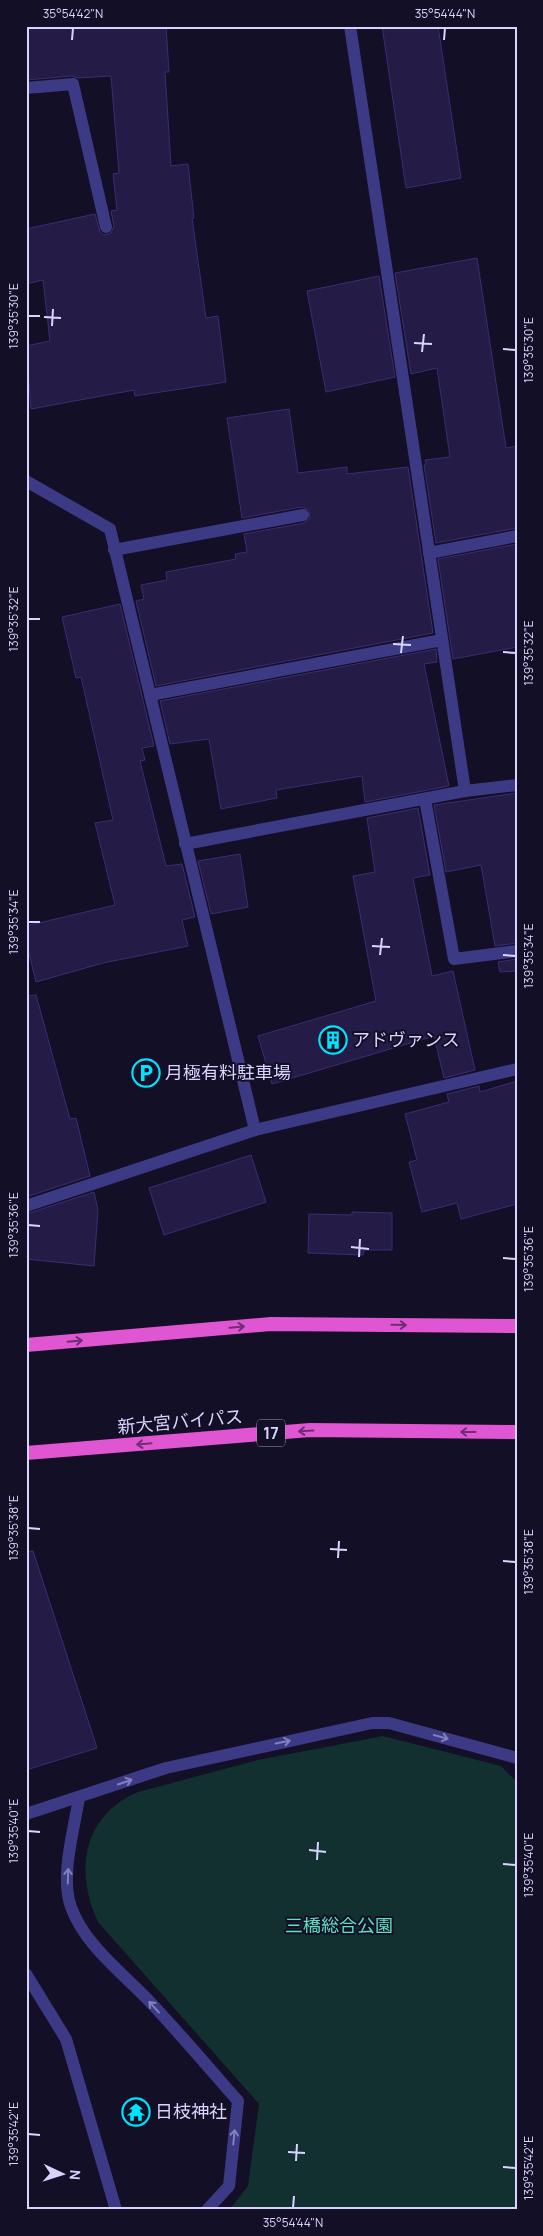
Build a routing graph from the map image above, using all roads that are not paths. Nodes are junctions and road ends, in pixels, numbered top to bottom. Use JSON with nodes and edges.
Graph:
{"nodes":[{"id":1,"x":350,"y":26,"type":"edge"},
{"id":2,"x":26,"y":88,"type":"edge"},
{"id":3,"x":106,"y":227,"type":"dead end"},
{"id":4,"x":26,"y":481,"type":"edge"},
{"id":5,"x":303,"y":515,"type":"dead end"},
{"id":6,"x":517,"y":536,"type":"edge"},
{"id":7,"x":114,"y":550,"type":"junction"},
{"id":8,"x":429,"y":553,"type":"junction"},
{"id":9,"x":442,"y":640,"type":"junction"},
{"id":10,"x":150,"y":695,"type":"junction"},
{"id":11,"x":517,"y":785,"type":"edge"},
{"id":12,"x":465,"y":791,"type":"junction"},
{"id":13,"x":425,"y":799,"type":"junction"},
{"id":14,"x":185,"y":844,"type":"junction"},
{"id":15,"x":517,"y":951,"type":"edge"},
{"id":16,"x":517,"y":1068,"type":"edge"},
{"id":17,"x":255,"y":1130,"type":"junction"},
{"id":18,"x":26,"y":1206,"type":"edge"},
{"id":19,"x":517,"y":1326,"type":"edge"},
{"id":20,"x":26,"y":1345,"type":"edge"},
{"id":21,"x":517,"y":1432,"type":"edge"},
{"id":22,"x":26,"y":1453,"type":"edge"},
{"id":23,"x":517,"y":1758,"type":"edge"},
{"id":24,"x":79,"y":1798,"type":"junction"},
{"id":25,"x":26,"y":1814,"type":"edge"},
{"id":26,"x":26,"y":1974,"type":"edge"},
{"id":27,"x":116,"y":2210,"type":"edge"},
{"id":28,"x":207,"y":2210,"type":"edge"}],
"edges":[{"from":1,"to":8,"type":"street"},
{"from":2,"to":3,"type":"street"},
{"from":4,"to":7,"type":"street"},
{"from":5,"to":7,"type":"street"},
{"from":6,"to":8,"type":"street"},
{"from":7,"to":10,"type":"street"},
{"from":8,"to":9,"type":"street"},
{"from":9,"to":10,"type":"street"},
{"from":9,"to":12,"type":"street"},
{"from":10,"to":14,"type":"street"},
{"from":11,"to":12,"type":"street"},
{"from":12,"to":13,"type":"street"},
{"from":13,"to":14,"type":"street"},
{"from":13,"to":15,"type":"street"},
{"from":14,"to":17,"type":"street"},
{"from":16,"to":17,"type":"street"},
{"from":17,"to":18,"type":"street"},
{"from":20,"to":19,"type":"highway","one_way":true},
{"from":21,"to":22,"type":"highway","name":"新大宮バイパス","number":"17","one_way":true},
{"from":24,"to":23,"type":"street","one_way":true},
{"from":24,"to":25,"type":"street"},
{"from":28,"to":24,"type":"street","one_way":true},
{"from":26,"to":27,"type":"street"}]}
